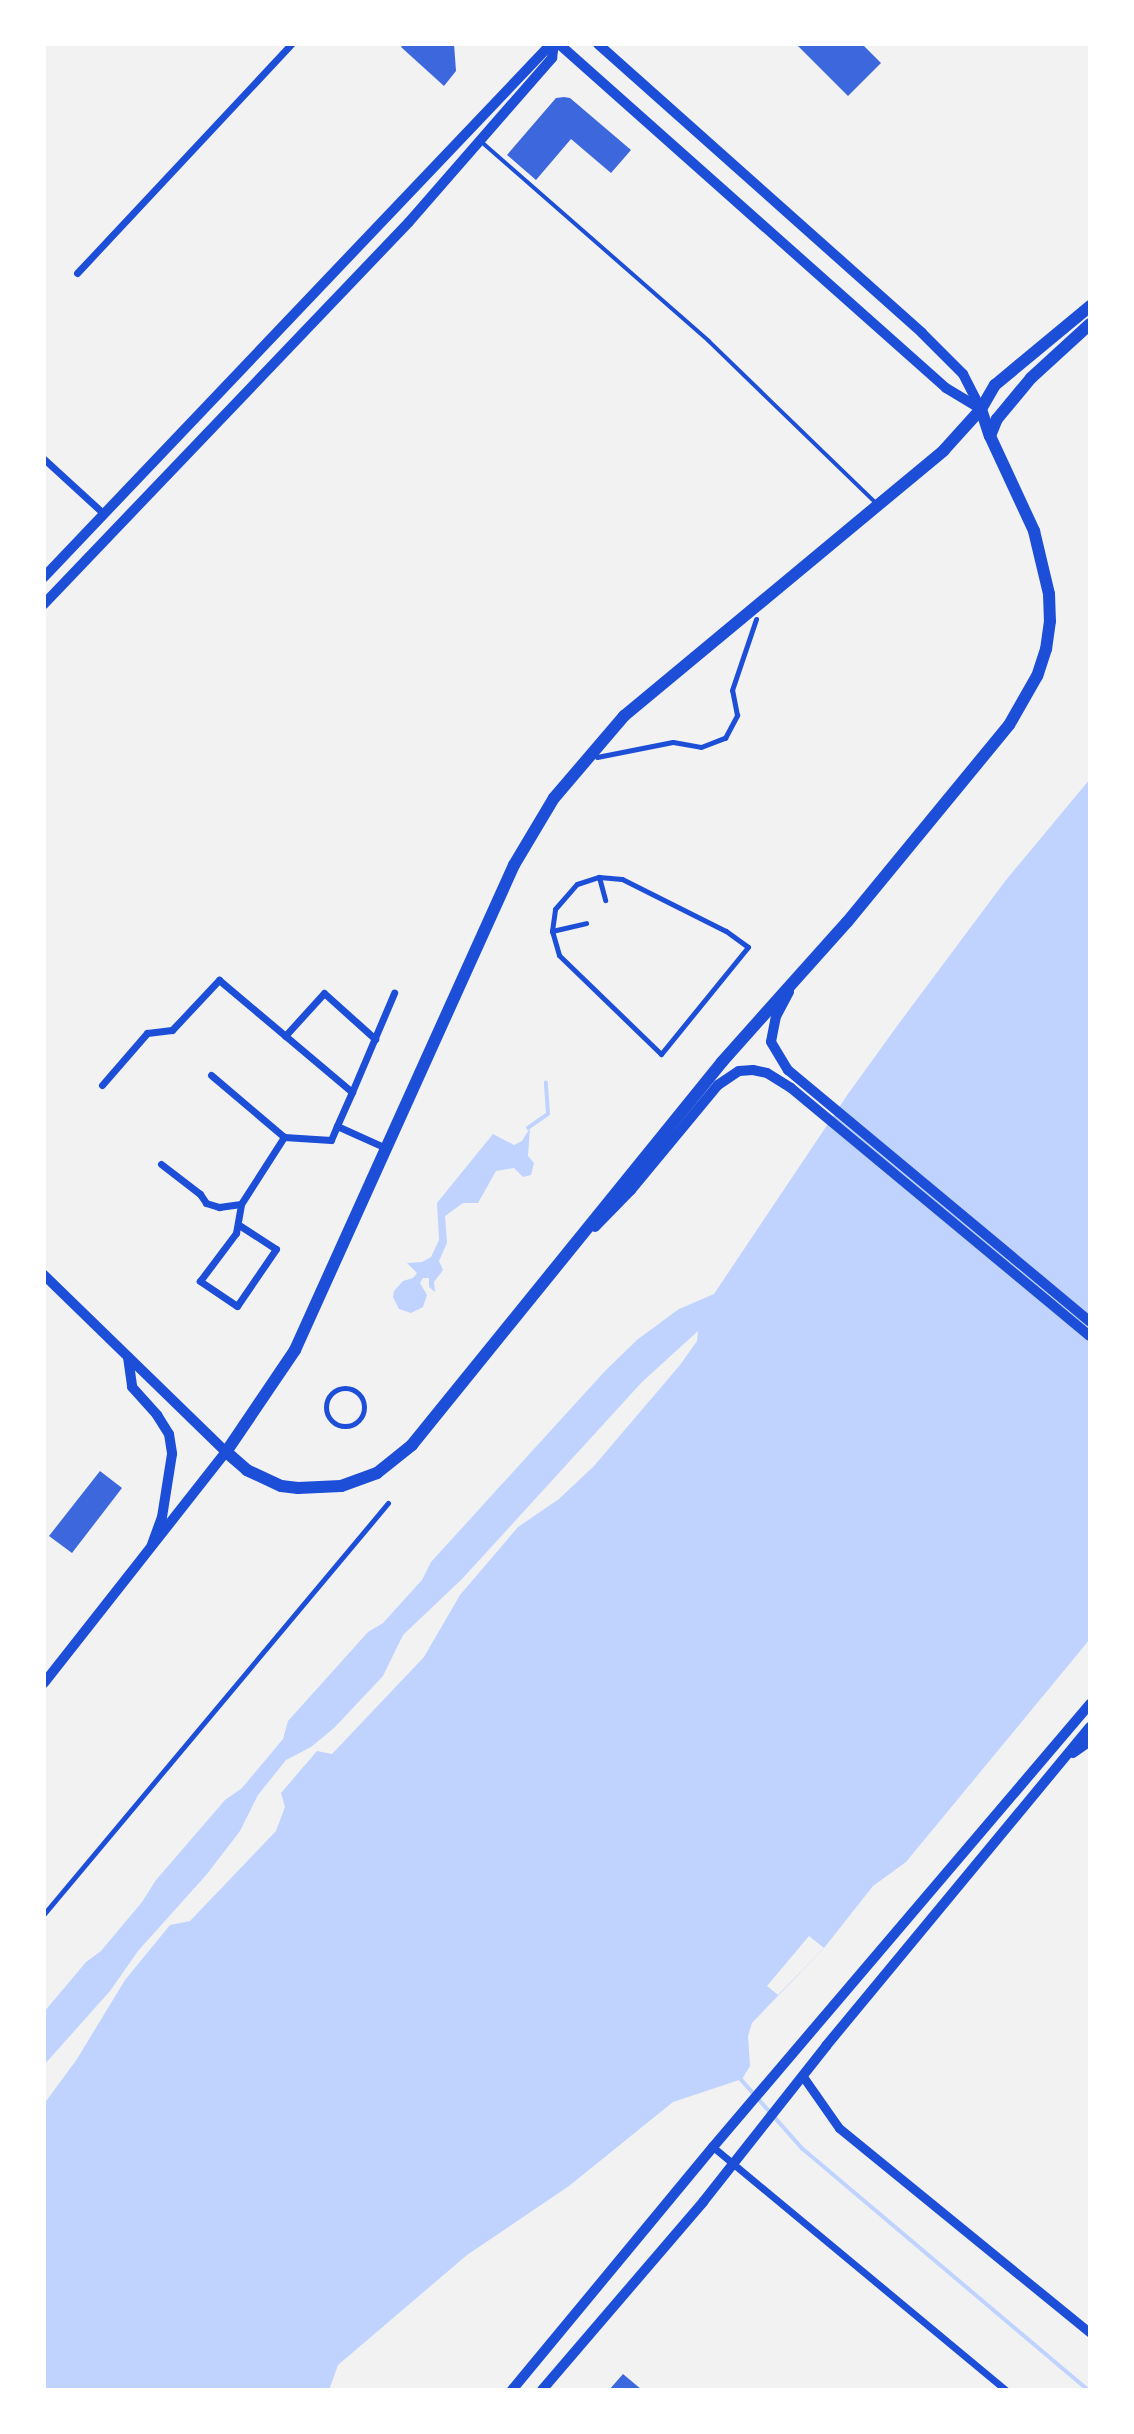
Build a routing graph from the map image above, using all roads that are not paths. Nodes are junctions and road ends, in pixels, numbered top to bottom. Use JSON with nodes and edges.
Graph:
{"nodes":[{"id":1,"x":291,"y":44,"type":"edge"},
{"id":2,"x":555,"y":44,"type":"edge"},
{"id":3,"x":598,"y":44,"type":"edge"},
{"id":4,"x":480,"y":141,"type":"junction"},
{"id":5,"x":77,"y":273,"type":"dead end"},
{"id":6,"x":1090,"y":306,"type":"edge"},
{"id":7,"x":1090,"y":324,"type":"edge"},
{"id":8,"x":981,"y":409,"type":"junction"},
{"id":9,"x":989,"y":436,"type":"junction"},
{"id":10,"x":44,"y":459,"type":"edge"},
{"id":11,"x":878,"y":505,"type":"junction"},
{"id":12,"x":104,"y":514,"type":"junction"},
{"id":13,"x":44,"y":577,"type":"edge"},
{"id":14,"x":44,"y":604,"type":"edge"},
{"id":15,"x":756,"y":619,"type":"dead end"},
{"id":16,"x":597,"y":757,"type":"dead end"},
{"id":17,"x":599,"y":877,"type":"junction"},
{"id":18,"x":606,"y":900,"type":"dead end"},
{"id":19,"x":586,"y":923,"type":"dead end"},
{"id":20,"x":552,"y":931,"type":"junction"},
{"id":21,"x":820,"y":950,"type":"junction"},
{"id":22,"x":394,"y":993,"type":"dead end"},
{"id":23,"x":285,"y":1036,"type":"junction"},
{"id":24,"x":375,"y":1039,"type":"junction"},
{"id":25,"x":211,"y":1075,"type":"dead end"},
{"id":26,"x":794,"y":1084,"type":"junction"},
{"id":27,"x":102,"y":1086,"type":"dead end"},
{"id":28,"x":352,"y":1092,"type":"junction"},
{"id":29,"x":337,"y":1126,"type":"junction"},
{"id":30,"x":284,"y":1137,"type":"junction"},
{"id":31,"x":386,"y":1148,"type":"junction"},
{"id":32,"x":161,"y":1164,"type":"dead end"},
{"id":33,"x":241,"y":1204,"type":"junction"},
{"id":34,"x":239,"y":1225,"type":"junction"},
{"id":35,"x":576,"y":1246,"type":"junction"},
{"id":36,"x":44,"y":1275,"type":"edge"},
{"id":37,"x":1090,"y":1322,"type":"edge"},
{"id":38,"x":1090,"y":1336,"type":"edge"},
{"id":39,"x":128,"y":1357,"type":"junction"},
{"id":40,"x":332,"y":1421,"type":"joint"},
{"id":41,"x":226,"y":1452,"type":"junction"},
{"id":42,"x":388,"y":1503,"type":"dead end"},
{"id":43,"x":149,"y":1552,"type":"junction"},
{"id":44,"x":44,"y":1684,"type":"edge"},
{"id":45,"x":1088,"y":1708,"type":"edge"},
{"id":46,"x":1090,"y":1727,"type":"edge"},
{"id":47,"x":1090,"y":1741,"type":"edge"},
{"id":48,"x":1060,"y":1763,"type":"junction"},
{"id":49,"x":44,"y":1914,"type":"edge"},
{"id":50,"x":804,"y":2078,"type":"junction"},
{"id":51,"x":713,"y":2147,"type":"junction"},
{"id":52,"x":732,"y":2162,"type":"junction"},
{"id":53,"x":1090,"y":2333,"type":"edge"},
{"id":54,"x":512,"y":2390,"type":"edge"},
{"id":55,"x":542,"y":2390,"type":"edge"},
{"id":56,"x":1006,"y":2390,"type":"edge"}],
"edges":[{"from":1,"to":5,"type":"street"},
{"from":2,"to":4,"type":"main road"},
{"from":2,"to":8,"type":"main road"},
{"from":2,"to":12,"type":"main road"},
{"from":3,"to":8,"type":"main road"},
{"from":4,"to":11,"type":"lane"},
{"from":4,"to":14,"type":"main road"},
{"from":6,"to":8,"type":"highway"},
{"from":7,"to":9,"type":"highway"},
{"from":8,"to":9,"type":"highway"},
{"from":8,"to":11,"type":"highway"},
{"from":9,"to":21,"type":"highway"},
{"from":10,"to":12,"type":"street"},
{"from":11,"to":31,"type":"highway"},
{"from":12,"to":13,"type":"main road"},
{"from":15,"to":16,"type":"street"},
{"from":17,"to":18,"type":"street"},
{"from":17,"to":20,"type":"street"},
{"from":17,"to":20,"type":"street"},
{"from":19,"to":20,"type":"street"},
{"from":21,"to":26,"type":"main road"},
{"from":21,"to":35,"type":"highway"},
{"from":22,"to":24,"type":"street"},
{"from":23,"to":24,"type":"street"},
{"from":23,"to":27,"type":"street"},
{"from":23,"to":28,"type":"street"},
{"from":24,"to":28,"type":"street"},
{"from":25,"to":30,"type":"street"},
{"from":26,"to":35,"type":"main road"},
{"from":26,"to":37,"type":"main road"},
{"from":26,"to":38,"type":"main road"},
{"from":28,"to":29,"type":"street"},
{"from":29,"to":30,"type":"street"},
{"from":29,"to":31,"type":"street"},
{"from":30,"to":33,"type":"street"},
{"from":31,"to":41,"type":"highway"},
{"from":32,"to":33,"type":"street"},
{"from":33,"to":34,"type":"street"},
{"from":34,"to":34,"type":"street"},
{"from":35,"to":41,"type":"highway"},
{"from":36,"to":39,"type":"main road"},
{"from":39,"to":41,"type":"main road"},
{"from":39,"to":43,"type":"main road"},
{"from":40,"to":40,"type":"street"},
{"from":41,"to":43,"type":"main road"},
{"from":42,"to":49,"type":"street"},
{"from":43,"to":44,"type":"main road"},
{"from":45,"to":51,"type":"main road"},
{"from":46,"to":48,"type":"main road"},
{"from":47,"to":48,"type":"main road"},
{"from":48,"to":50,"type":"main road"},
{"from":50,"to":52,"type":"main road"},
{"from":50,"to":53,"type":"street"},
{"from":51,"to":52,"type":"street"},
{"from":51,"to":54,"type":"main road"},
{"from":52,"to":55,"type":"main road"},
{"from":52,"to":56,"type":"street"}]}
